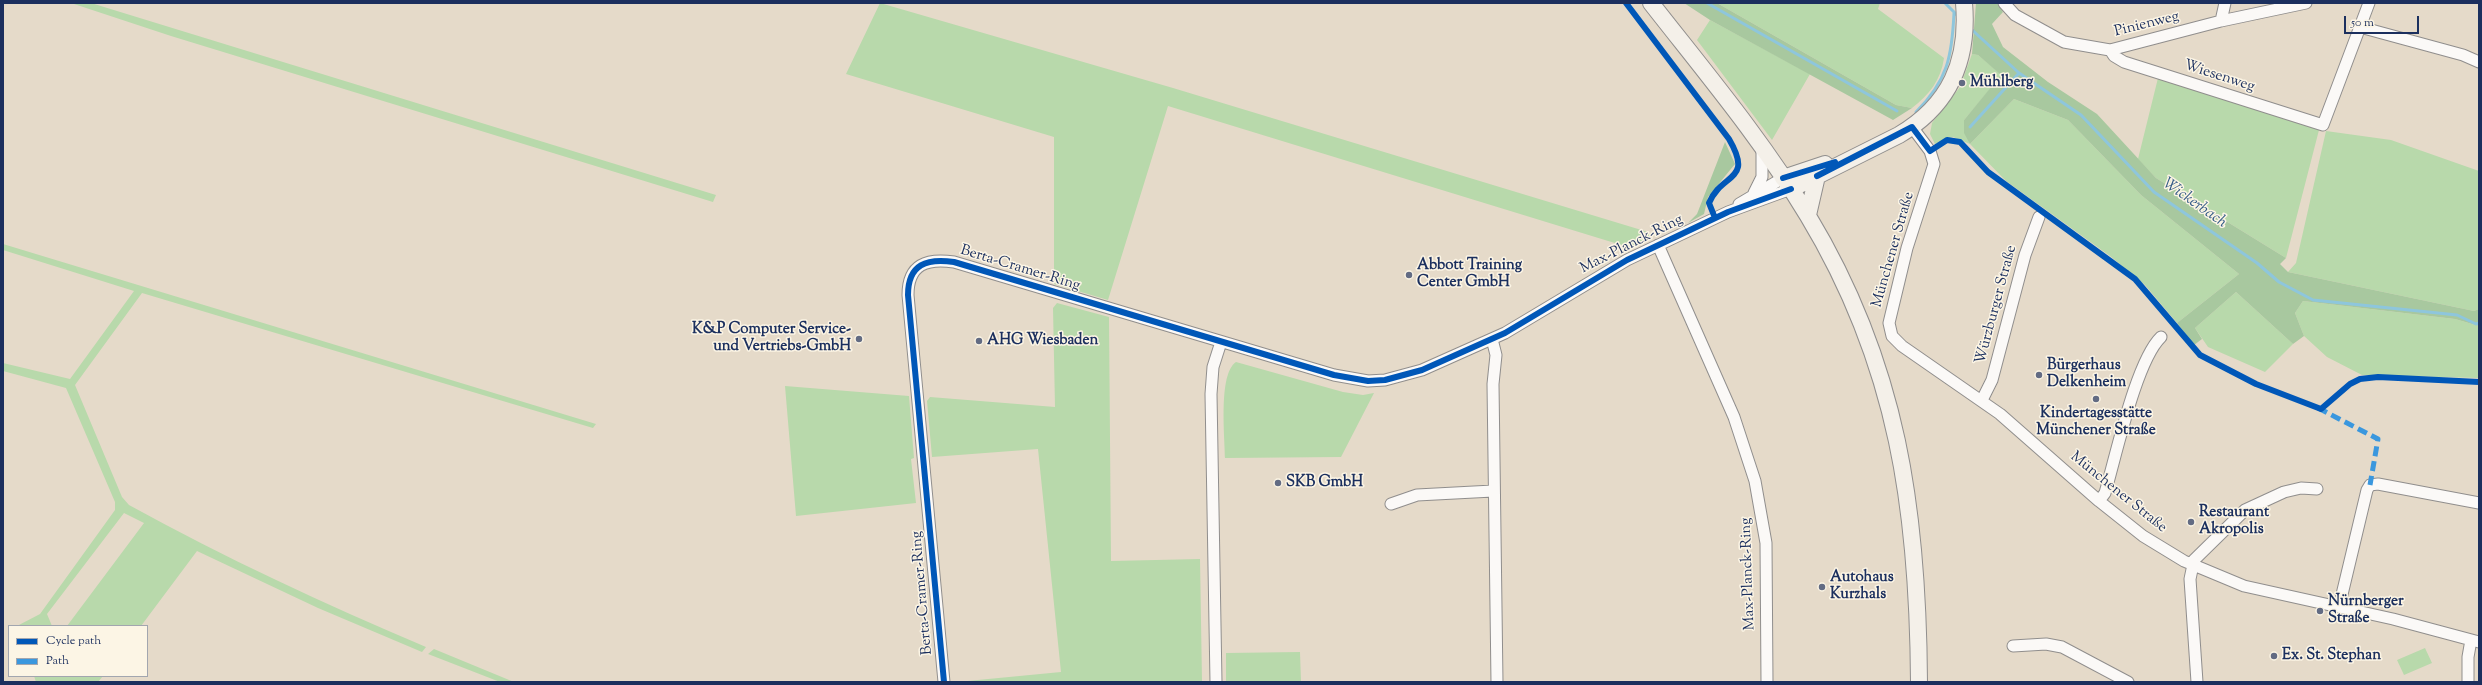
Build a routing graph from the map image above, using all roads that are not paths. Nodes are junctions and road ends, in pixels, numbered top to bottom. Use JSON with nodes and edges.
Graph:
{"nodes":[{"id":1,"x":1652,"y":3,"type":"edge"},
{"id":2,"x":2004,"y":3,"type":"edge"},
{"id":3,"x":2225,"y":3,"type":"edge"},
{"id":4,"x":2306,"y":3,"type":"edge"},
{"id":5,"x":2368,"y":3,"type":"edge"},
{"id":6,"x":1964,"y":4,"type":"edge"},
{"id":7,"x":2221,"y":21,"type":"junction"},
{"id":8,"x":2360,"y":27,"type":"junction"},
{"id":9,"x":2110,"y":50,"type":"junction"},
{"id":10,"x":2479,"y":62,"type":"edge"},
{"id":11,"x":1912,"y":127,"type":"junction"},
{"id":12,"x":1762,"y":148,"type":"junction"},
{"id":13,"x":1847,"y":159,"type":"junction"},
{"id":14,"x":1817,"y":176,"type":"junction"},
{"id":15,"x":1787,"y":184,"type":"junction"},
{"id":16,"x":1753,"y":194,"type":"junction"},
{"id":17,"x":1728,"y":212,"type":"junction"},
{"id":18,"x":1808,"y":216,"type":"junction"},
{"id":19,"x":2040,"y":217,"type":"dead end"},
{"id":20,"x":1658,"y":245,"type":"junction"},
{"id":21,"x":2161,"y":337,"type":"dead end"},
{"id":22,"x":1492,"y":340,"type":"junction"},
{"id":23,"x":1221,"y":342,"type":"junction"},
{"id":24,"x":1982,"y":400,"type":"junction"},
{"id":25,"x":2317,"y":489,"type":"dead end"},
{"id":26,"x":1493,"y":491,"type":"junction"},
{"id":27,"x":2099,"y":501,"type":"junction"},
{"id":28,"x":2479,"y":503,"type":"edge"},
{"id":29,"x":1391,"y":504,"type":"dead end"},
{"id":30,"x":2191,"y":565,"type":"junction"},
{"id":31,"x":2339,"y":608,"type":"junction"},
{"id":32,"x":2475,"y":641,"type":"edge"},
{"id":33,"x":2013,"y":646,"type":"dead end"},
{"id":34,"x":944,"y":682,"type":"edge"},
{"id":35,"x":1216,"y":682,"type":"edge"},
{"id":36,"x":1496,"y":682,"type":"edge"},
{"id":37,"x":1767,"y":682,"type":"edge"},
{"id":38,"x":1919,"y":682,"type":"edge"},
{"id":39,"x":2128,"y":682,"type":"edge"},
{"id":40,"x":2197,"y":682,"type":"edge"},
{"id":41,"x":2468,"y":682,"type":"edge"}],
"edges":[{"from":1,"to":12,"type":"main road"},
{"from":2,"to":9,"type":"street","name":"Pinienweg"},
{"from":3,"to":7,"type":"street"},
{"from":4,"to":7,"type":"street","name":"Pinienweg"},
{"from":5,"to":8,"type":"street"},
{"from":6,"to":11,"type":"main road"},
{"from":7,"to":9,"type":"street","name":"Pinienweg"},
{"from":8,"to":9,"type":"street","name":"Wiesenweg"},
{"from":8,"to":10,"type":"street"},
{"from":11,"to":13,"type":"main road"},
{"from":11,"to":24,"type":"street","name":"Münchener Straße"},
{"from":12,"to":15,"type":"main road"},
{"from":12,"to":16,"type":"street"},
{"from":13,"to":14,"type":"main road"},
{"from":13,"to":15,"type":"main road"},
{"from":14,"to":15,"type":"main road"},
{"from":14,"to":18,"type":"main road"},
{"from":15,"to":16,"type":"street","name":"Max-Planck-Ring"},
{"from":15,"to":17,"type":"street","name":"Max-Planck-Ring"},
{"from":15,"to":18,"type":"main road"},
{"from":16,"to":17,"type":"street","name":"Max-Planck-Ring"},
{"from":17,"to":20,"type":"street","name":"Max-Planck-Ring"},
{"from":18,"to":38,"type":"main road"},
{"from":19,"to":24,"type":"street","name":"Würzburger Straße"},
{"from":20,"to":22,"type":"street","name":"Max-Planck-Ring"},
{"from":20,"to":37,"type":"street","name":"Max-Planck-Ring"},
{"from":21,"to":27,"type":"street"},
{"from":22,"to":23,"type":"street","name":"Berta-Cramer-Ring"},
{"from":22,"to":26,"type":"street"},
{"from":23,"to":34,"type":"street","name":"Berta-Cramer-Ring"},
{"from":23,"to":35,"type":"street"},
{"from":24,"to":27,"type":"street","name":"Münchener Straße"},
{"from":25,"to":30,"type":"street"},
{"from":26,"to":29,"type":"street"},
{"from":26,"to":36,"type":"street"},
{"from":27,"to":30,"type":"street","name":"Münchener Straße"},
{"from":28,"to":31,"type":"street"},
{"from":30,"to":31,"type":"street","name":"Münchener Straße"},
{"from":30,"to":40,"type":"street"},
{"from":31,"to":32,"type":"street","name":"Münchener Straße"},
{"from":32,"to":41,"type":"street"},
{"from":33,"to":39,"type":"street"}]}
